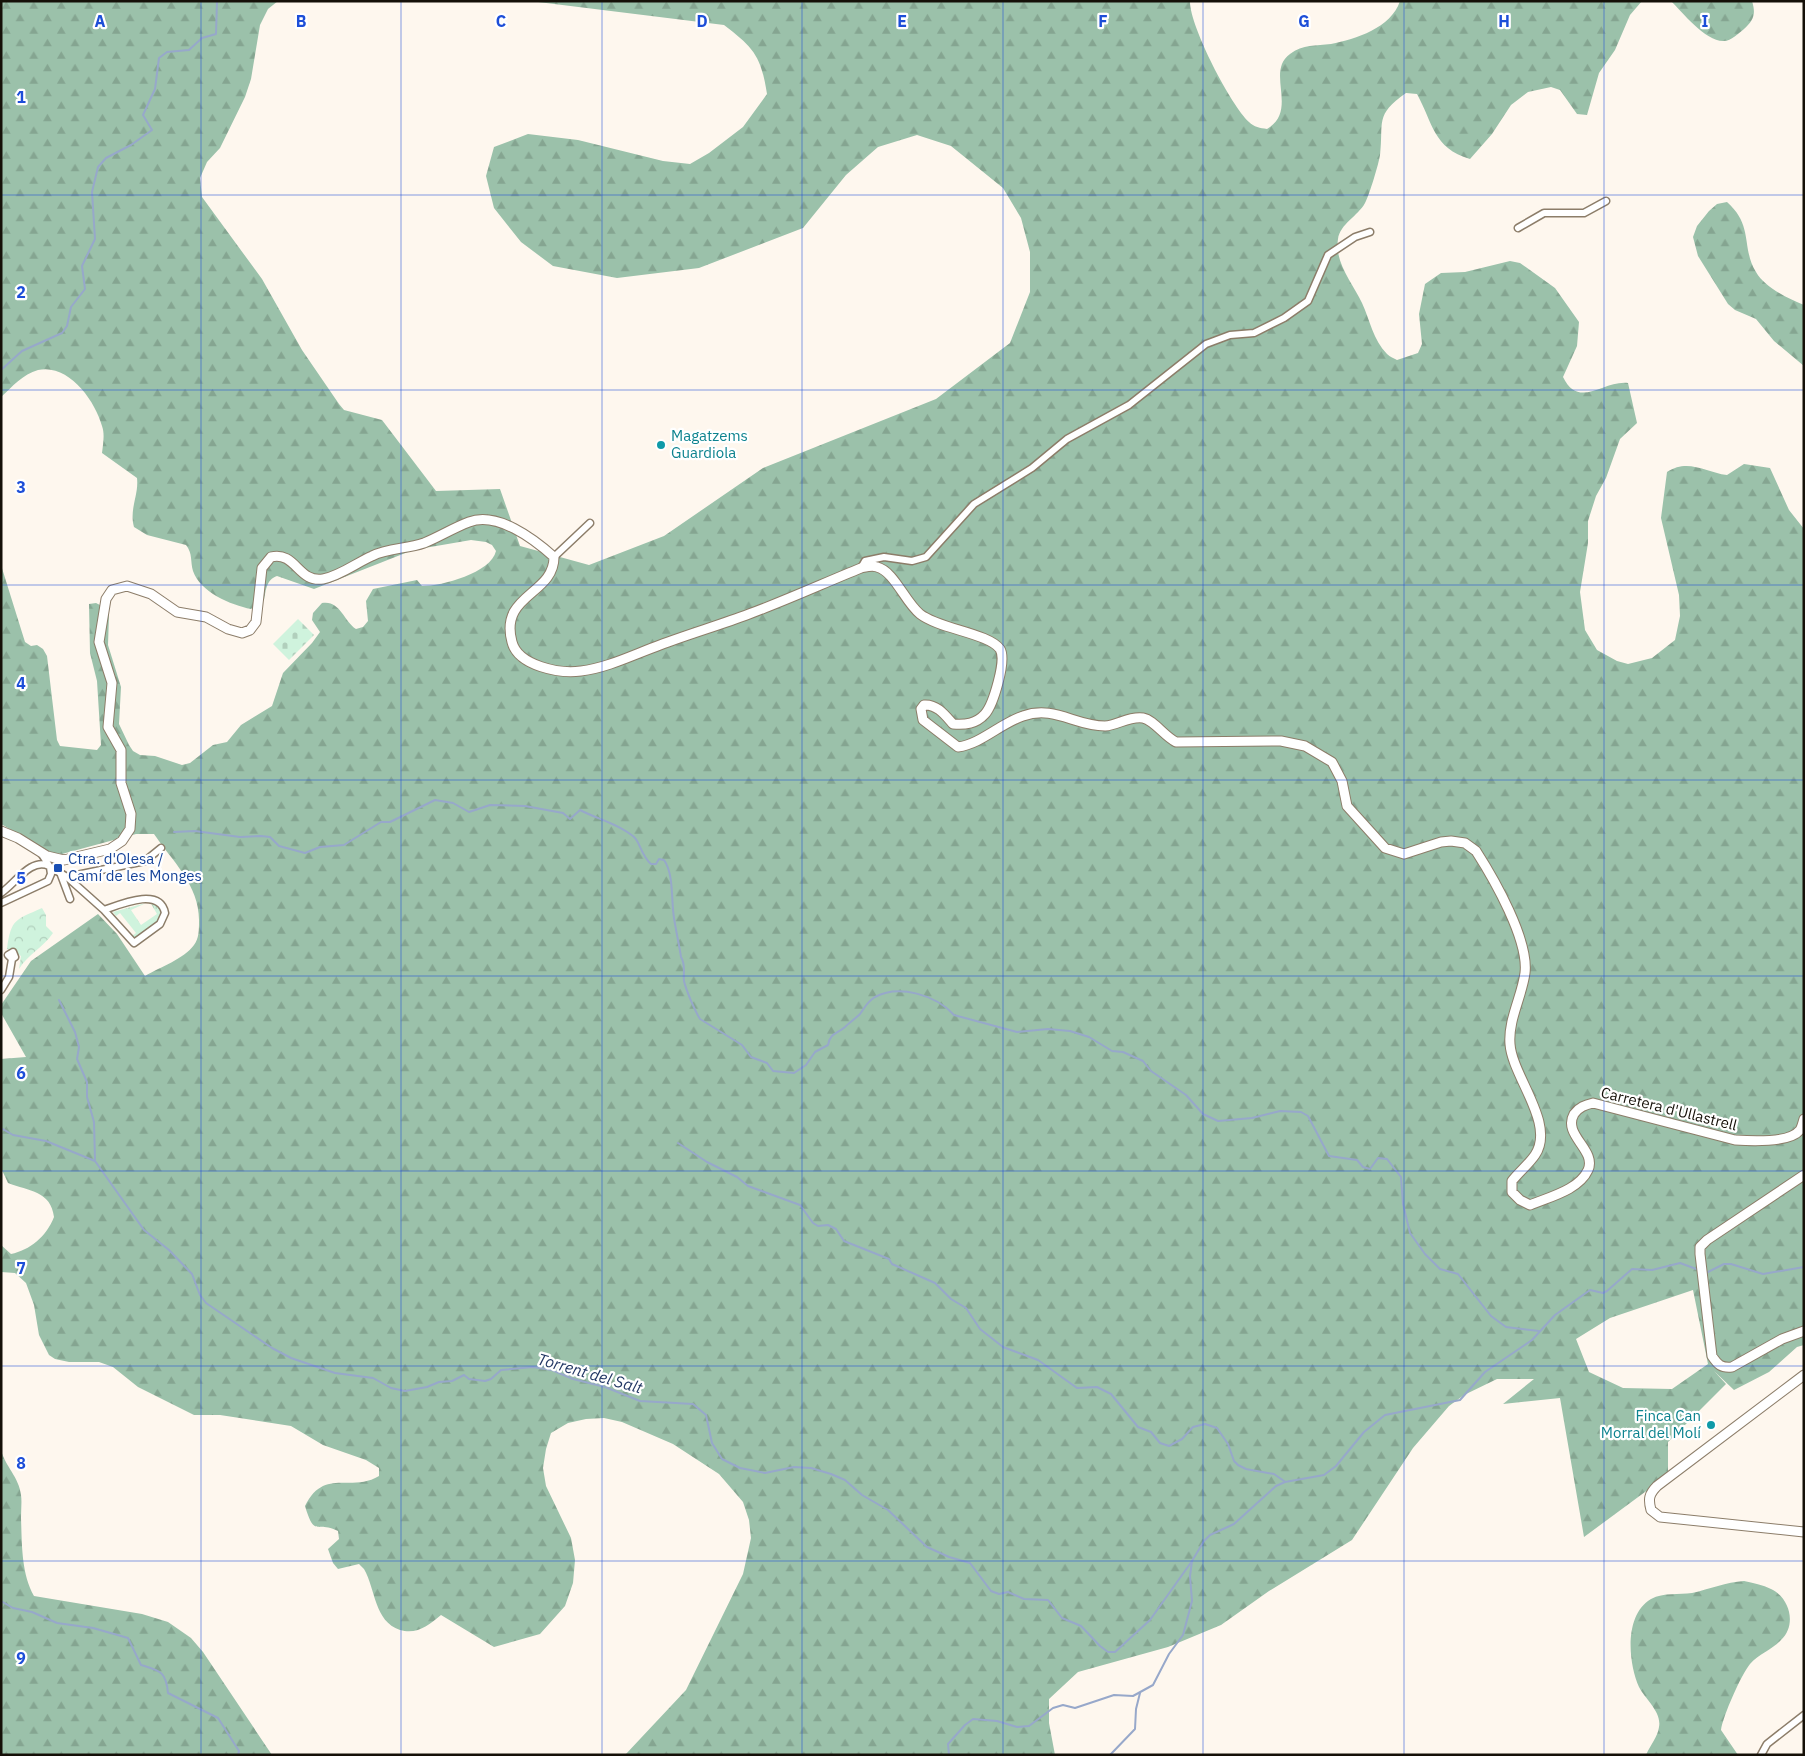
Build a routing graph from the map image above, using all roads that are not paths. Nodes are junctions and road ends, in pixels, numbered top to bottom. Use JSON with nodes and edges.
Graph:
{"nodes":[{"id":1,"x":1606,"y":201,"type":"dead end"},
{"id":2,"x":1518,"y":228,"type":"dead end"},
{"id":3,"x":1370,"y":232,"type":"dead end"},
{"id":4,"x":590,"y":523,"type":"dead end"},
{"id":5,"x":554,"y":557,"type":"junction"},
{"id":6,"x":861,"y":568,"type":"junction"},
{"id":7,"x":1,"y":831,"type":"edge"},
{"id":8,"x":161,"y":848,"type":"dead end"},
{"id":9,"x":40,"y":852,"type":"junction"},
{"id":10,"x":50,"y":867,"type":"junction"},
{"id":11,"x":64,"y":876,"type":"junction"},
{"id":12,"x":1,"y":893,"type":"edge"},
{"id":13,"x":70,"y":899,"type":"dead end"},
{"id":14,"x":1,"y":903,"type":"edge"},
{"id":15,"x":104,"y":910,"type":"junction"},
{"id":16,"x":12,"y":959,"type":"dead end"},
{"id":17,"x":1,"y":990,"type":"edge"},
{"id":18,"x":1804,"y":1119,"type":"edge"},
{"id":19,"x":1804,"y":1175,"type":"edge"},
{"id":20,"x":1804,"y":1331,"type":"edge"},
{"id":21,"x":1804,"y":1375,"type":"edge"},
{"id":22,"x":1804,"y":1532,"type":"edge"},
{"id":23,"x":1804,"y":1716,"type":"edge"},
{"id":24,"x":1761,"y":1755,"type":"edge"}],
"edges":[{"from":1,"to":2,"type":"street"},
{"from":3,"to":6,"type":"street"},
{"from":4,"to":5,"type":"street"},
{"from":5,"to":6,"type":"street"},
{"from":5,"to":9,"type":"street"},
{"from":6,"to":18,"type":"street","name":"Carretera d'Ullastrell"},
{"from":7,"to":9,"type":"street"},
{"from":8,"to":11,"type":"street"},
{"from":9,"to":10,"type":"street"},
{"from":10,"to":11,"type":"street"},
{"from":10,"to":12,"type":"street"},
{"from":10,"to":14,"type":"street"},
{"from":11,"to":13,"type":"street"},
{"from":11,"to":15,"type":"street"},
{"from":15,"to":15,"type":"street"},
{"from":16,"to":17,"type":"street"},
{"from":19,"to":20,"type":"street"},
{"from":21,"to":22,"type":"street"},
{"from":23,"to":24,"type":"street"}]}
